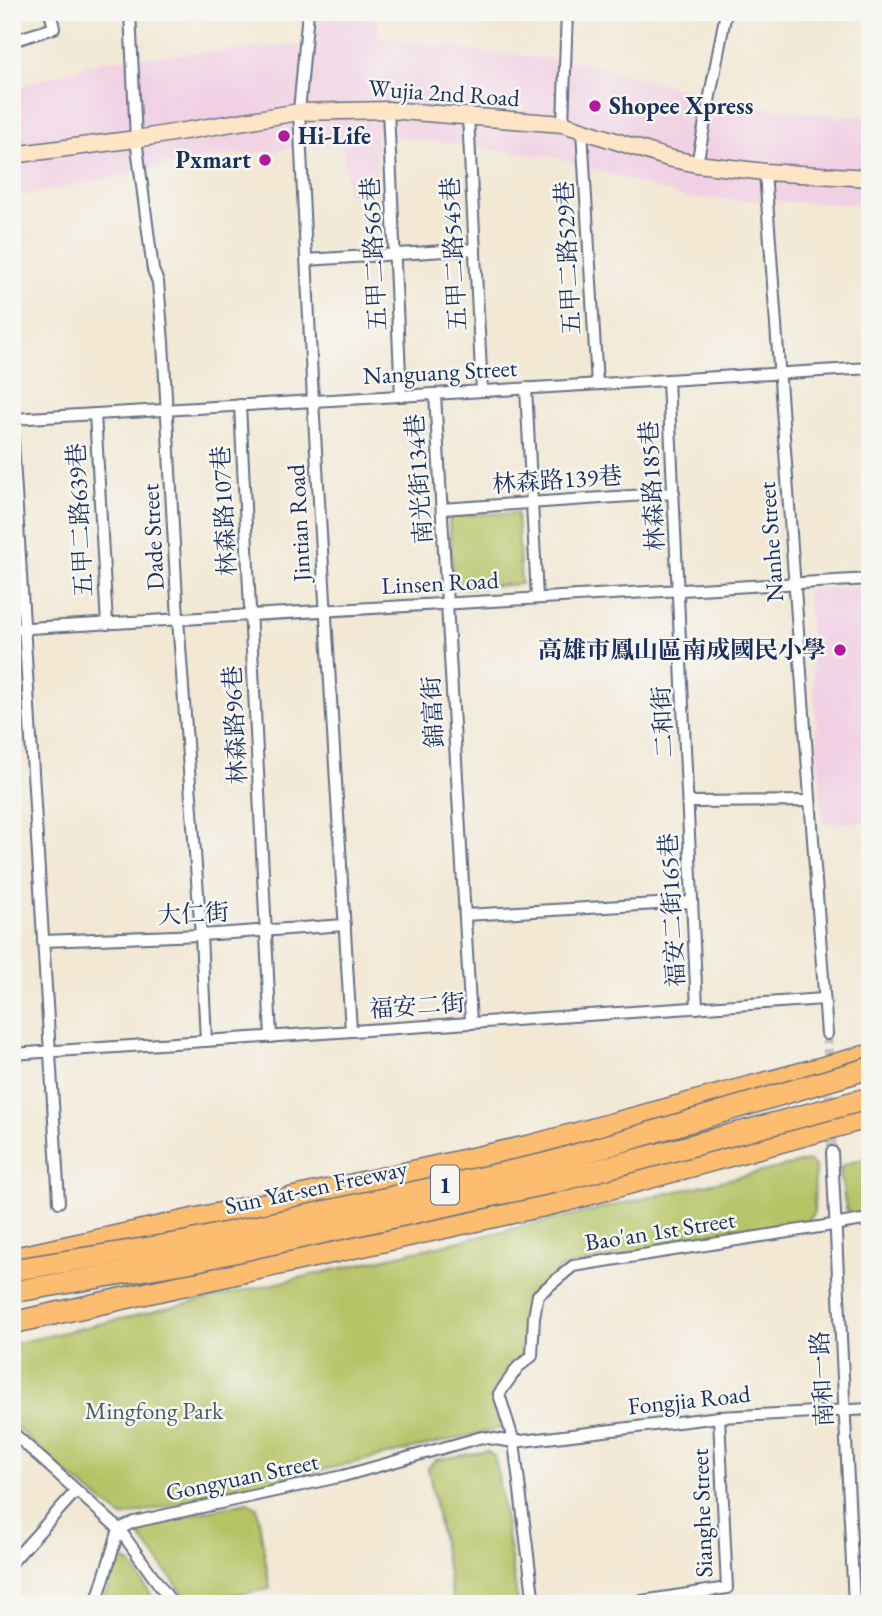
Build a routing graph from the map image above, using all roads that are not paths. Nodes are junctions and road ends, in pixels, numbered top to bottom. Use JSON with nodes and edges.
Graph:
{"nodes":[{"id":1,"x":50,"y":12,"type":"edge"},
{"id":2,"x":130,"y":12,"type":"edge"},
{"id":3,"x":308,"y":12,"type":"edge"},
{"id":4,"x":567,"y":12,"type":"edge"},
{"id":5,"x":726,"y":12,"type":"edge"},
{"id":6,"x":12,"y":41,"type":"edge"},
{"id":7,"x":388,"y":110,"type":"junction"},
{"id":8,"x":299,"y":112,"type":"junction"},
{"id":9,"x":468,"y":116,"type":"junction"},
{"id":10,"x":563,"y":124,"type":"junction"},
{"id":11,"x":582,"y":130,"type":"junction"},
{"id":12,"x":136,"y":139,"type":"junction"},
{"id":13,"x":12,"y":155,"type":"edge"},
{"id":14,"x":697,"y":164,"type":"junction"},
{"id":15,"x":765,"y":173,"type":"junction"},
{"id":16,"x":870,"y":178,"type":"edge"},
{"id":17,"x":475,"y":249,"type":"junction"},
{"id":18,"x":395,"y":254,"type":"junction"},
{"id":19,"x":306,"y":260,"type":"junction"},
{"id":20,"x":870,"y":368,"type":"edge"},
{"id":21,"x":780,"y":373,"type":"junction"},
{"id":22,"x":668,"y":380,"type":"junction"},
{"id":23,"x":597,"y":384,"type":"junction"},
{"id":24,"x":526,"y":388,"type":"junction"},
{"id":25,"x":482,"y":391,"type":"junction"},
{"id":26,"x":435,"y":394,"type":"junction"},
{"id":27,"x":401,"y":396,"type":"junction"},
{"id":28,"x":313,"y":401,"type":"junction"},
{"id":29,"x":240,"y":405,"type":"junction"},
{"id":30,"x":167,"y":410,"type":"junction"},
{"id":31,"x":95,"y":414,"type":"junction"},
{"id":32,"x":12,"y":419,"type":"edge"},
{"id":33,"x":12,"y":426,"type":"edge"},
{"id":34,"x":674,"y":493,"type":"junction"},
{"id":35,"x":532,"y":503,"type":"junction"},
{"id":36,"x":442,"y":509,"type":"junction"},
{"id":37,"x":870,"y":579,"type":"edge"},
{"id":38,"x":795,"y":583,"type":"junction"},
{"id":39,"x":678,"y":590,"type":"junction"},
{"id":40,"x":537,"y":598,"type":"junction"},
{"id":41,"x":449,"y":603,"type":"junction"},
{"id":42,"x":326,"y":611,"type":"junction"},
{"id":43,"x":250,"y":615,"type":"junction"},
{"id":44,"x":178,"y":619,"type":"junction"},
{"id":45,"x":107,"y":624,"type":"junction"},
{"id":46,"x":24,"y":628,"type":"junction"},
{"id":47,"x":12,"y":629,"type":"edge"},
{"id":48,"x":810,"y":801,"type":"junction"},
{"id":49,"x":688,"y":806,"type":"junction"},
{"id":50,"x":692,"y":902,"type":"junction"},
{"id":51,"x":465,"y":915,"type":"junction"},
{"id":52,"x":345,"y":925,"type":"junction"},
{"id":53,"x":267,"y":931,"type":"junction"},
{"id":54,"x":201,"y":935,"type":"junction"},
{"id":55,"x":43,"y":941,"type":"junction"},
{"id":56,"x":824,"y":999,"type":"junction"},
{"id":57,"x":697,"y":1008,"type":"junction"},
{"id":58,"x":471,"y":1023,"type":"junction"},
{"id":59,"x":351,"y":1031,"type":"junction"},
{"id":60,"x":827,"y":1034,"type":"tunnel mouth"},
{"id":61,"x":271,"y":1037,"type":"junction"},
{"id":62,"x":206,"y":1041,"type":"junction"},
{"id":63,"x":870,"y":1044,"type":"edge"},
{"id":64,"x":50,"y":1052,"type":"junction"},
{"id":65,"x":12,"y":1054,"type":"edge"},
{"id":66,"x":870,"y":1055,"type":"edge"},
{"id":67,"x":870,"y":1068,"type":"edge"},
{"id":68,"x":870,"y":1098,"type":"edge"},
{"id":69,"x":870,"y":1110,"type":"edge"},
{"id":70,"x":870,"y":1117,"type":"edge"},
{"id":71,"x":530,"y":1146,"type":"junction"},
{"id":72,"x":832,"y":1152,"type":"tunnel mouth"},
{"id":73,"x":564,"y":1201,"type":"junction"},
{"id":74,"x":59,"y":1202,"type":"dead end"},
{"id":75,"x":870,"y":1219,"type":"edge"},
{"id":76,"x":835,"y":1226,"type":"junction"},
{"id":77,"x":86,"y":1242,"type":"junction"},
{"id":78,"x":12,"y":1251,"type":"edge"},
{"id":79,"x":12,"y":1259,"type":"edge"},
{"id":80,"x":12,"y":1270,"type":"edge"},
{"id":81,"x":237,"y":1274,"type":"junction"},
{"id":82,"x":12,"y":1292,"type":"edge"},
{"id":83,"x":12,"y":1311,"type":"edge"},
{"id":84,"x":12,"y":1323,"type":"edge"},
{"id":85,"x":870,"y":1409,"type":"edge"},
{"id":86,"x":845,"y":1411,"type":"junction"},
{"id":87,"x":719,"y":1416,"type":"junction"},
{"id":88,"x":12,"y":1432,"type":"edge"},
{"id":89,"x":514,"y":1442,"type":"junction"},
{"id":90,"x":76,"y":1491,"type":"junction"},
{"id":91,"x":119,"y":1529,"type":"junction"},
{"id":92,"x":12,"y":1562,"type":"edge"},
{"id":93,"x":96,"y":1604,"type":"edge"},
{"id":94,"x":173,"y":1604,"type":"edge"},
{"id":95,"x":534,"y":1604,"type":"edge"},
{"id":96,"x":623,"y":1604,"type":"edge"},
{"id":97,"x":854,"y":1604,"type":"edge"}],
"edges":[{"from":1,"to":6,"type":"street"},
{"from":2,"to":12,"type":"street","name":"Dade Street"},
{"from":3,"to":8,"type":"street","name":"Jintian Road"},
{"from":4,"to":10,"type":"street"},
{"from":5,"to":14,"type":"street"},
{"from":7,"to":8,"type":"main road","name":"Wujia 2nd Road"},
{"from":7,"to":9,"type":"main road","name":"Wujia 2nd Road"},
{"from":7,"to":18,"type":"street","name":"五甲二路565巷"},
{"from":8,"to":12,"type":"main road","name":"Wujia 2nd Road"},
{"from":8,"to":19,"type":"street","name":"Jintian Road"},
{"from":9,"to":10,"type":"main road","name":"Wujia 2nd Road"},
{"from":9,"to":17,"type":"street","name":"五甲二路545巷"},
{"from":10,"to":11,"type":"main road","name":"Wujia 2nd Road"},
{"from":11,"to":14,"type":"main road","name":"Wujia 2nd Road"},
{"from":11,"to":23,"type":"street","name":"五甲二路529巷"},
{"from":12,"to":13,"type":"main road","name":"Wujia 2nd Road"},
{"from":12,"to":30,"type":"street","name":"Dade Street"},
{"from":14,"to":15,"type":"main road","name":"Wujia 2nd Road"},
{"from":15,"to":16,"type":"main road","name":"Wujia 2nd Road"},
{"from":15,"to":21,"type":"street","name":"Nanhe Street"},
{"from":17,"to":18,"type":"street"},
{"from":17,"to":25,"type":"street","name":"五甲二路545巷"},
{"from":18,"to":19,"type":"street"},
{"from":18,"to":27,"type":"street","name":"五甲二路565巷"},
{"from":19,"to":28,"type":"street","name":"Jintian Road"},
{"from":20,"to":21,"type":"street","name":"Nanguang Street"},
{"from":21,"to":22,"type":"street","name":"Nanguang Street"},
{"from":21,"to":38,"type":"street","name":"Nanhe Street"},
{"from":22,"to":23,"type":"street","name":"Nanguang Street"},
{"from":22,"to":34,"type":"street","name":"林森路185巷"},
{"from":23,"to":24,"type":"street","name":"Nanguang Street"},
{"from":24,"to":25,"type":"street","name":"Nanguang Street"},
{"from":24,"to":35,"type":"street"},
{"from":25,"to":26,"type":"street","name":"Nanguang Street"},
{"from":26,"to":27,"type":"street","name":"Nanguang Street"},
{"from":26,"to":36,"type":"street","name":"南光街134巷"},
{"from":27,"to":28,"type":"street","name":"Nanguang Street"},
{"from":28,"to":29,"type":"street","name":"Nanguang Street"},
{"from":28,"to":42,"type":"street","name":"Jintian Road"},
{"from":29,"to":30,"type":"street","name":"Nanguang Street"},
{"from":29,"to":43,"type":"street","name":"林森路107巷"},
{"from":30,"to":31,"type":"street","name":"Nanguang Street"},
{"from":30,"to":44,"type":"street","name":"Dade Street"},
{"from":31,"to":32,"type":"street","name":"Nanguang Street"},
{"from":31,"to":45,"type":"street","name":"五甲二路639巷"},
{"from":33,"to":46,"type":"street"},
{"from":34,"to":35,"type":"street","name":"林森路139巷"},
{"from":34,"to":39,"type":"street","name":"林森路185巷"},
{"from":35,"to":36,"type":"street","name":"林森路139巷"},
{"from":35,"to":40,"type":"street"},
{"from":36,"to":41,"type":"street","name":"南光街134巷"},
{"from":37,"to":38,"type":"street","name":"Linsen Road"},
{"from":38,"to":39,"type":"street","name":"Linsen Road"},
{"from":38,"to":48,"type":"street","name":"Nanhe Street"},
{"from":39,"to":40,"type":"street","name":"Linsen Road"},
{"from":39,"to":49,"type":"street","name":"二和街"},
{"from":40,"to":41,"type":"street","name":"Linsen Road"},
{"from":41,"to":42,"type":"street","name":"Linsen Road"},
{"from":41,"to":51,"type":"street","name":"錦富街"},
{"from":42,"to":43,"type":"street","name":"Linsen Road"},
{"from":42,"to":52,"type":"street","name":"Jintian Road"},
{"from":43,"to":44,"type":"street","name":"Linsen Road"},
{"from":43,"to":53,"type":"street","name":"林森路96巷"},
{"from":44,"to":45,"type":"street","name":"Linsen Road"},
{"from":44,"to":54,"type":"street","name":"Dade Street"},
{"from":45,"to":46,"type":"street","name":"Linsen Road"},
{"from":46,"to":47,"type":"street","name":"Linsen Road"},
{"from":46,"to":55,"type":"street"},
{"from":48,"to":49,"type":"street"},
{"from":48,"to":56,"type":"street","name":"Nanhe Street"},
{"from":49,"to":50,"type":"street","name":"福安二街165巷"},
{"from":50,"to":51,"type":"street"},
{"from":50,"to":57,"type":"street","name":"福安二街165巷"},
{"from":51,"to":58,"type":"street","name":"錦富街"},
{"from":52,"to":53,"type":"street","name":"大仁街"},
{"from":52,"to":59,"type":"street","name":"Jintian Road"},
{"from":53,"to":54,"type":"street","name":"大仁街"},
{"from":53,"to":61,"type":"street","name":"林森路96巷"},
{"from":54,"to":55,"type":"street","name":"大仁街"},
{"from":54,"to":62,"type":"street","name":"Dade Street"},
{"from":55,"to":64,"type":"street"},
{"from":56,"to":57,"type":"street","name":"福安二街"},
{"from":56,"to":60,"type":"street","name":"Nanhe Street"},
{"from":57,"to":58,"type":"street","name":"福安二街"},
{"from":58,"to":59,"type":"street","name":"福安二街"},
{"from":59,"to":61,"type":"street","name":"福安二街"},
{"from":61,"to":62,"type":"street","name":"福安二街"},
{"from":62,"to":64,"type":"street","name":"福安二街"},
{"from":63,"to":71,"type":"highway"},
{"from":64,"to":65,"type":"street","name":"福安二街"},
{"from":64,"to":74,"type":"street"},
{"from":66,"to":71,"type":"highway"},
{"from":67,"to":80,"type":"highway","name":"Sun Yat-sen Freeway","number":"1","bridge":true},
{"from":68,"to":82,"type":"highway","name":"Sun Yat-sen Freeway","number":"1","bridge":true},
{"from":69,"to":73,"type":"highway"},
{"from":70,"to":73,"type":"highway"},
{"from":71,"to":77,"type":"highway"},
{"from":72,"to":76,"type":"street","name":"南和一路"},
{"from":73,"to":81,"type":"highway"},
{"from":75,"to":76,"type":"street","name":"Bao'an 1st Street"},
{"from":76,"to":86,"type":"street","name":"南和一路"},
{"from":76,"to":89,"type":"street","name":"Bao'an 1st Street"},
{"from":77,"to":78,"type":"highway"},
{"from":77,"to":79,"type":"highway"},
{"from":81,"to":83,"type":"highway"},
{"from":81,"to":84,"type":"highway"},
{"from":85,"to":86,"type":"street","name":"Fongjia Road"},
{"from":86,"to":87,"type":"street","name":"Fongjia Road"},
{"from":86,"to":97,"type":"street","name":"南和一路"},
{"from":87,"to":89,"type":"street","name":"Fongjia Road"},
{"from":87,"to":96,"type":"street","name":"Sianghe Street"},
{"from":88,"to":90,"type":"street"},
{"from":89,"to":91,"type":"street","name":"Gongyuan Street"},
{"from":89,"to":95,"type":"street","name":"Bao'an 1st Street"},
{"from":90,"to":91,"type":"street"},
{"from":90,"to":92,"type":"street"},
{"from":91,"to":93,"type":"street"},
{"from":91,"to":94,"type":"street"}]}
